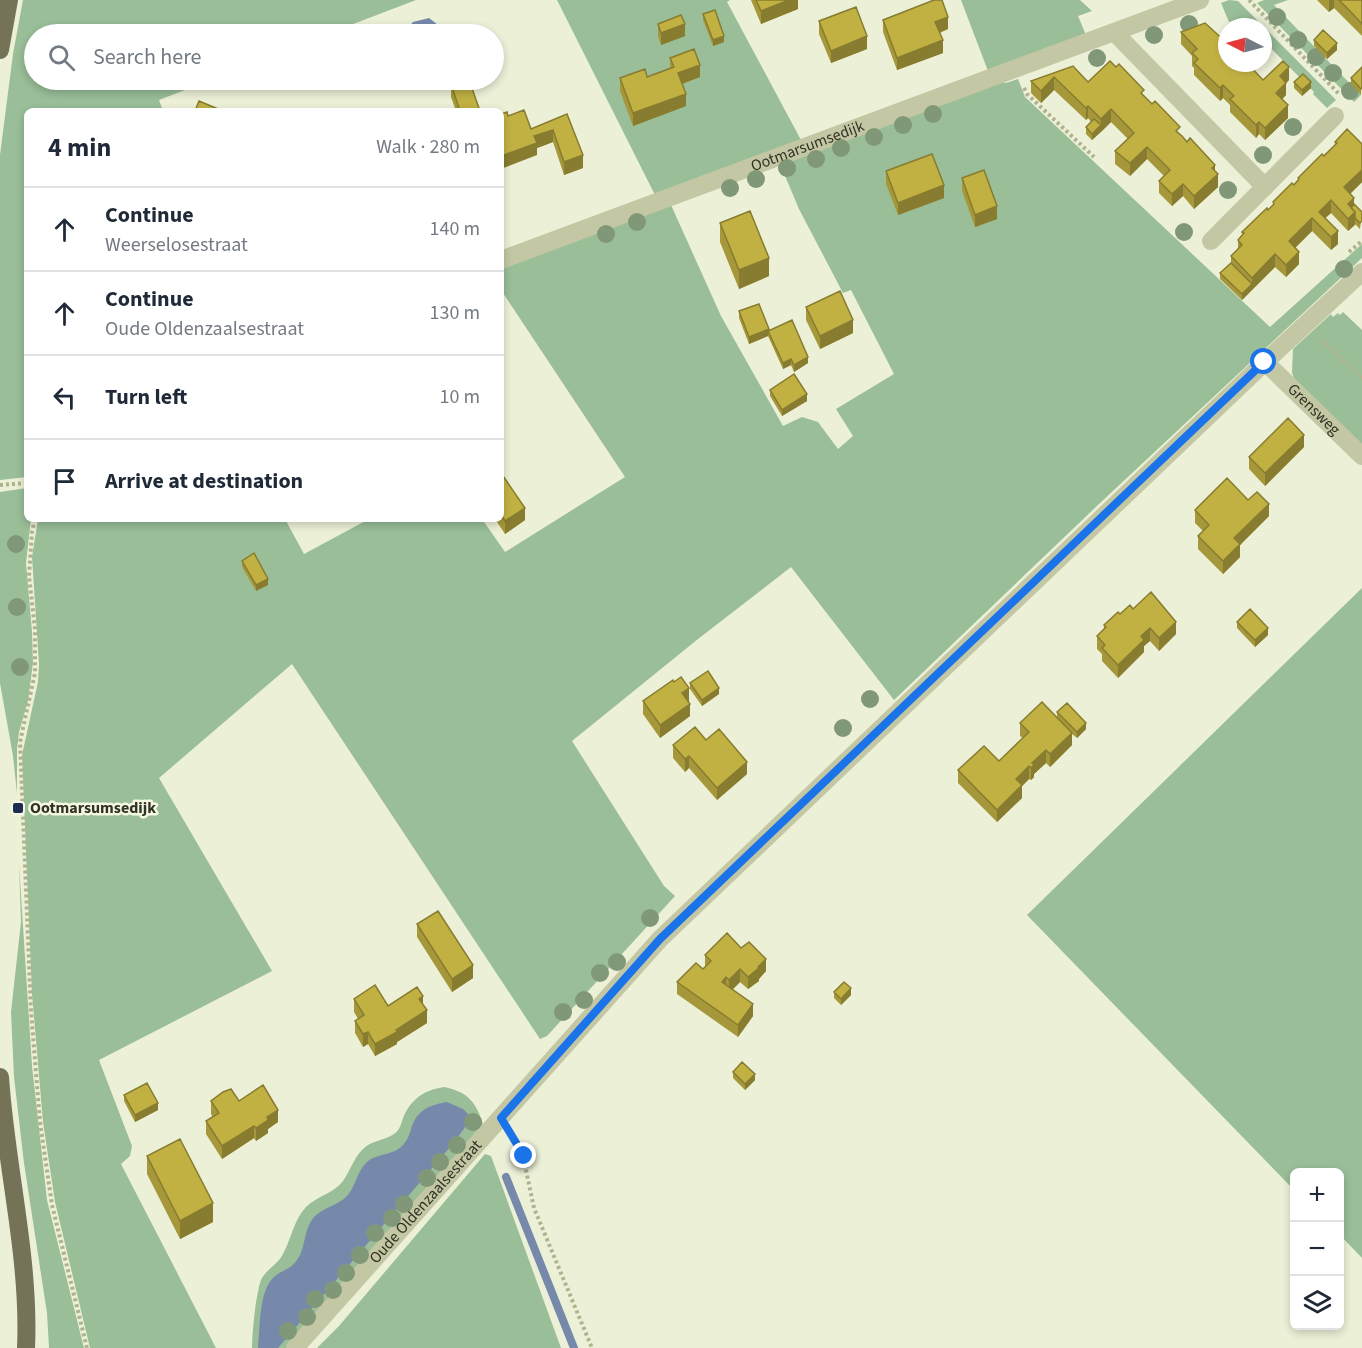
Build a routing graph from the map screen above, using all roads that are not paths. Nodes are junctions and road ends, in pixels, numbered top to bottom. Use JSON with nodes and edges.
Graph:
{"nodes":[{"id":1,"x":9,"y":0,"type":"edge"},
{"id":2,"x":1200,"y":0,"type":"edge"},
{"id":3,"x":1115,"y":33,"type":"junction"},
{"id":4,"x":0,"y":50,"type":"edge"},
{"id":5,"x":1335,"y":116,"type":"dead end"},
{"id":6,"x":1265,"y":187,"type":"junction"},
{"id":7,"x":1211,"y":241,"type":"dead end"},
{"id":8,"x":504,"y":259,"type":"edge"},
{"id":9,"x":1362,"y":272,"type":"edge"},
{"id":10,"x":1264,"y":362,"type":"junction"},
{"id":11,"x":1362,"y":456,"type":"edge"},
{"id":12,"x":0,"y":1077,"type":"edge"},
{"id":13,"x":27,"y":1348,"type":"edge"},
{"id":14,"x":296,"y":1348,"type":"edge"}],
"edges":[{"from":1,"to":4,"type":"main road"},
{"from":2,"to":3,"type":"street","name":"Ootmarsumsedijk"},
{"from":3,"to":6,"type":"street"},
{"from":3,"to":8,"type":"street","name":"Ootmarsumsedijk"},
{"from":5,"to":6,"type":"street"},
{"from":6,"to":7,"type":"street"},
{"from":9,"to":10,"type":"street","name":"Oude Oldenzaalsestraat"},
{"from":10,"to":11,"type":"street","name":"Grensweg"},
{"from":10,"to":14,"type":"street","name":"Oude Oldenzaalsestraat"},
{"from":12,"to":13,"type":"main road"}]}
